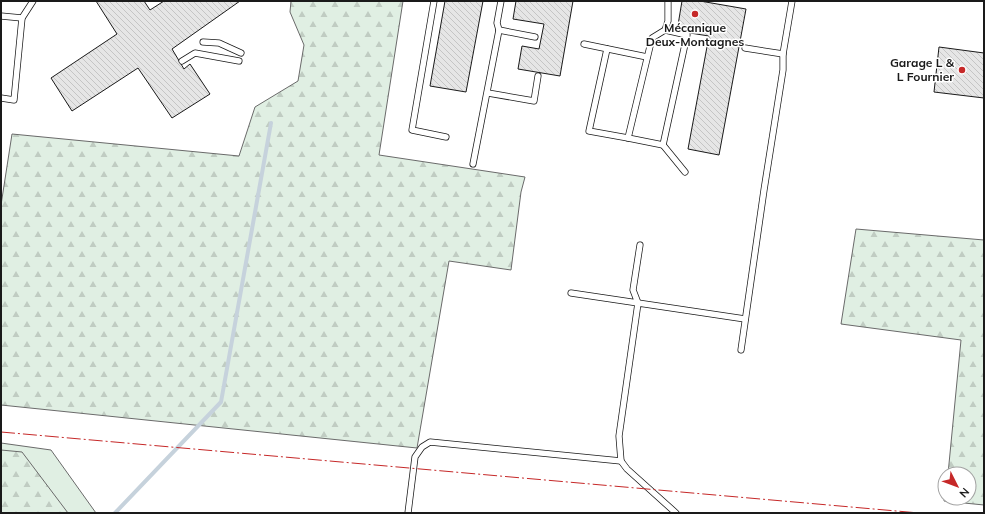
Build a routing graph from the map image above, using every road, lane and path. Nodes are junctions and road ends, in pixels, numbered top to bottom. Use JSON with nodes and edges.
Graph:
{"nodes":[{"id":1,"x":33,"y":1,"type":"edge"},
{"id":2,"x":434,"y":1,"type":"edge"},
{"id":3,"x":501,"y":1,"type":"edge"},
{"id":4,"x":668,"y":1,"type":"edge"},
{"id":5,"x":792,"y":1,"type":"edge"},
{"id":6,"x":1,"y":16,"type":"edge"},
{"id":7,"x":22,"y":18,"type":"junction"},
{"id":8,"x":499,"y":30,"type":"junction"},
{"id":9,"x":665,"y":30,"type":"junction"},
{"id":10,"x":535,"y":37,"type":"dead end"},
{"id":11,"x":203,"y":42,"type":"dead end"},
{"id":12,"x":584,"y":44,"type":"dead end"},
{"id":13,"x":745,"y":48,"type":"dead end"},
{"id":14,"x":607,"y":49,"type":"junction"},
{"id":15,"x":241,"y":53,"type":"dead end"},
{"id":16,"x":782,"y":54,"type":"junction"},
{"id":17,"x":647,"y":58,"type":"junction"},
{"id":18,"x":182,"y":61,"type":"dead end"},
{"id":19,"x":239,"y":61,"type":"dead end"},
{"id":20,"x":538,"y":76,"type":"dead end"},
{"id":21,"x":488,"y":93,"type":"junction"},
{"id":22,"x":1,"y":98,"type":"edge"},
{"id":23,"x":446,"y":137,"type":"dead end"},
{"id":24,"x":628,"y":138,"type":"junction"},
{"id":25,"x":663,"y":145,"type":"junction"},
{"id":26,"x":473,"y":164,"type":"dead end"},
{"id":27,"x":686,"y":172,"type":"dead end"},
{"id":28,"x":640,"y":245,"type":"dead end"},
{"id":29,"x":571,"y":293,"type":"dead end"},
{"id":30,"x":638,"y":303,"type":"junction"},
{"id":31,"x":745,"y":319,"type":"junction"},
{"id":32,"x":741,"y":350,"type":"dead end"},
{"id":33,"x":621,"y":461,"type":"junction"},
{"id":34,"x":408,"y":513,"type":"edge"},
{"id":35,"x":676,"y":513,"type":"edge"}],
"edges":[{"from":1,"to":7,"type":"lane"},
{"from":2,"to":23,"type":"lane"},
{"from":3,"to":8,"type":"lane"},
{"from":4,"to":9,"type":"lane"},
{"from":5,"to":16,"type":"lane"},
{"from":6,"to":7,"type":"lane"},
{"from":7,"to":22,"type":"lane"},
{"from":8,"to":10,"type":"lane"},
{"from":8,"to":21,"type":"lane"},
{"from":9,"to":17,"type":"lane"},
{"from":9,"to":25,"type":"lane"},
{"from":11,"to":15,"type":"lane"},
{"from":12,"to":14,"type":"lane"},
{"from":13,"to":16,"type":"lane"},
{"from":14,"to":17,"type":"lane"},
{"from":14,"to":24,"type":"lane"},
{"from":16,"to":31,"type":"lane"},
{"from":17,"to":24,"type":"lane"},
{"from":18,"to":19,"type":"lane"},
{"from":20,"to":21,"type":"lane"},
{"from":21,"to":26,"type":"lane"},
{"from":24,"to":25,"type":"lane"},
{"from":25,"to":27,"type":"lane"},
{"from":28,"to":30,"type":"lane"},
{"from":29,"to":30,"type":"lane"},
{"from":30,"to":31,"type":"lane"},
{"from":30,"to":33,"type":"lane"},
{"from":31,"to":32,"type":"lane"},
{"from":33,"to":34,"type":"lane"},
{"from":33,"to":35,"type":"lane"}]}
